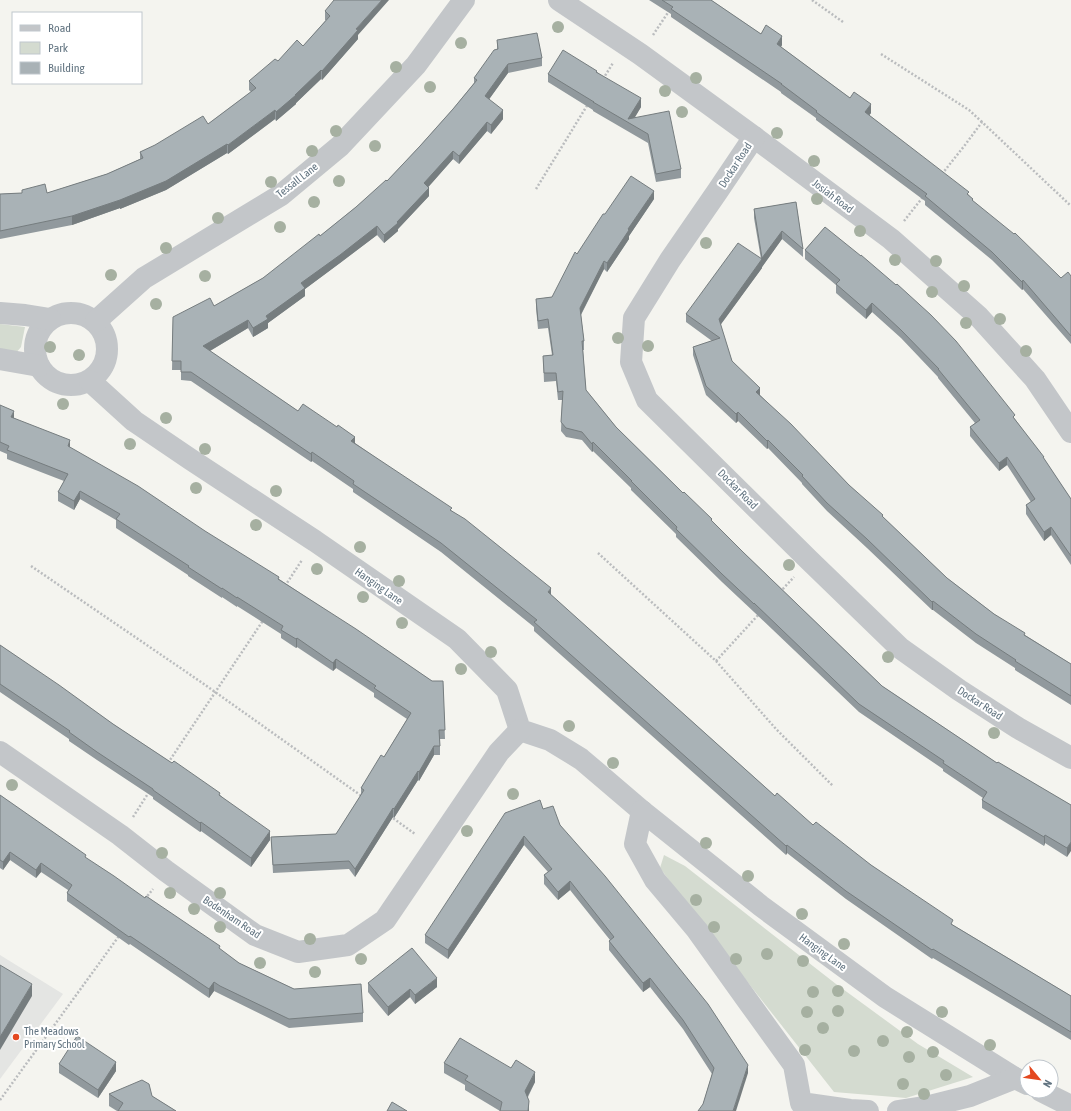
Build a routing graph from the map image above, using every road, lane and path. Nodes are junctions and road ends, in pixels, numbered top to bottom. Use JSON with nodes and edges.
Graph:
{"nodes":[{"id":1,"x":464,"y":0,"type":"edge"},
{"id":2,"x":559,"y":0,"type":"edge"},
{"id":3,"x":812,"y":0,"type":"edge"},
{"id":4,"x":673,"y":6,"type":"edge"},
{"id":5,"x":842,"y":22,"type":"dead end"},
{"id":6,"x":632,"y":48,"type":"junction"},
{"id":7,"x":881,"y":54,"type":"dead end"},
{"id":8,"x":602,"y":82,"type":"edge"},
{"id":9,"x":590,"y":101,"type":"edge"},
{"id":10,"x":982,"y":122,"type":"junction"},
{"id":11,"x":754,"y":136,"type":"junction"},
{"id":12,"x":938,"y":179,"type":"edge"},
{"id":13,"x":536,"y":189,"type":"dead end"},
{"id":14,"x":924,"y":196,"type":"edge"},
{"id":15,"x":1071,"y":206,"type":"edge"},
{"id":16,"x":891,"y":239,"type":"junction"},
{"id":17,"x":0,"y":313,"type":"edge"},
{"id":18,"x":50,"y":319,"type":"junction"},
{"id":19,"x":96,"y":321,"type":"junction"},
{"id":20,"x":0,"y":359,"type":"edge"},
{"id":21,"x":39,"y":366,"type":"junction"},
{"id":22,"x":90,"y":381,"type":"junction"},
{"id":23,"x":1071,"y":432,"type":"edge"},
{"id":24,"x":315,"y":541,"type":"junction"},
{"id":25,"x":598,"y":553,"type":"dead end"},
{"id":26,"x":809,"y":560,"type":"junction"},
{"id":27,"x":31,"y":566,"type":"dead end"},
{"id":28,"x":285,"y":587,"type":"edge"},
{"id":29,"x":778,"y":594,"type":"edge"},
{"id":30,"x":762,"y":611,"type":"edge"},
{"id":31,"x":267,"y":614,"type":"edge"},
{"id":32,"x":716,"y":661,"type":"junction"},
{"id":33,"x":216,"y":692,"type":"junction"},
{"id":34,"x":520,"y":730,"type":"junction"},
{"id":35,"x":0,"y":752,"type":"edge"},
{"id":36,"x":1071,"y":758,"type":"edge"},
{"id":37,"x":168,"y":764,"type":"edge"},
{"id":38,"x":833,"y":786,"type":"dead end"},
{"id":39,"x":151,"y":790,"type":"edge"},
{"id":40,"x":363,"y":797,"type":"edge"},
{"id":41,"x":642,"y":811,"type":"junction"},
{"id":42,"x":389,"y":816,"type":"edge"},
{"id":43,"x":120,"y":835,"type":"junction"},
{"id":44,"x":434,"y":847,"type":"junction"},
{"id":45,"x":166,"y":870,"type":"junction"},
{"id":46,"x":143,"y":902,"type":"edge"},
{"id":47,"x":120,"y":934,"type":"edge"},
{"id":48,"x":1019,"y":1080,"type":"edge"},
{"id":49,"x":1019,"y":1082,"type":"edge"},
{"id":50,"x":1057,"y":1099,"type":"edge"},
{"id":51,"x":0,"y":1100,"type":"edge"},
{"id":52,"x":1071,"y":1106,"type":"edge"},
{"id":53,"x":797,"y":1107,"type":"edge"},
{"id":54,"x":868,"y":1111,"type":"edge"},
{"id":55,"x":898,"y":1111,"type":"edge"}],
"edges":[{"from":1,"to":19,"type":"street","name":"Tessall Lane"},
{"from":2,"to":6,"type":"street","name":"Josiah Road"},
{"from":3,"to":5,"type":"path"},
{"from":4,"to":6,"type":"path"},
{"from":6,"to":8,"type":"path"},
{"from":6,"to":11,"type":"street","name":"Josiah Road"},
{"from":7,"to":10,"type":"path"},
{"from":9,"to":13,"type":"path"},
{"from":10,"to":12,"type":"path"},
{"from":10,"to":15,"type":"path"},
{"from":11,"to":16,"type":"street","name":"Josiah Road"},
{"from":11,"to":26,"type":"street","name":"Dockar Road"},
{"from":14,"to":16,"type":"path"},
{"from":16,"to":23,"type":"street","name":"Josiah Road"},
{"from":17,"to":18,"type":"street"},
{"from":18,"to":19,"type":"street"},
{"from":18,"to":21,"type":"street"},
{"from":19,"to":22,"type":"street"},
{"from":20,"to":21,"type":"street"},
{"from":21,"to":22,"type":"street"},
{"from":22,"to":24,"type":"street","name":"Hanging Lane"},
{"from":24,"to":28,"type":"path"},
{"from":24,"to":34,"type":"street","name":"Hanging Lane"},
{"from":25,"to":32,"type":"path"},
{"from":26,"to":29,"type":"path"},
{"from":26,"to":36,"type":"street","name":"Dockar Road"},
{"from":27,"to":33,"type":"path"},
{"from":30,"to":32,"type":"path"},
{"from":31,"to":33,"type":"path"},
{"from":32,"to":38,"type":"path"},
{"from":33,"to":37,"type":"path"},
{"from":33,"to":40,"type":"path"},
{"from":34,"to":41,"type":"street","name":"Hanging Lane"},
{"from":34,"to":44,"type":"street","name":"Bodenham Road"},
{"from":35,"to":43,"type":"street","name":"Bodenham Road"},
{"from":39,"to":43,"type":"path"},
{"from":41,"to":48,"type":"street","name":"Hanging Lane"},
{"from":41,"to":53,"type":"street"},
{"from":42,"to":44,"type":"path"},
{"from":43,"to":45,"type":"street","name":"Bodenham Road"},
{"from":44,"to":45,"type":"street","name":"Bodenham Road"},
{"from":45,"to":46,"type":"path"},
{"from":47,"to":51,"type":"path"},
{"from":49,"to":55,"type":"street","name":"Hanging Lane"},
{"from":50,"to":52,"type":"street"},
{"from":53,"to":54,"type":"street"}]}
